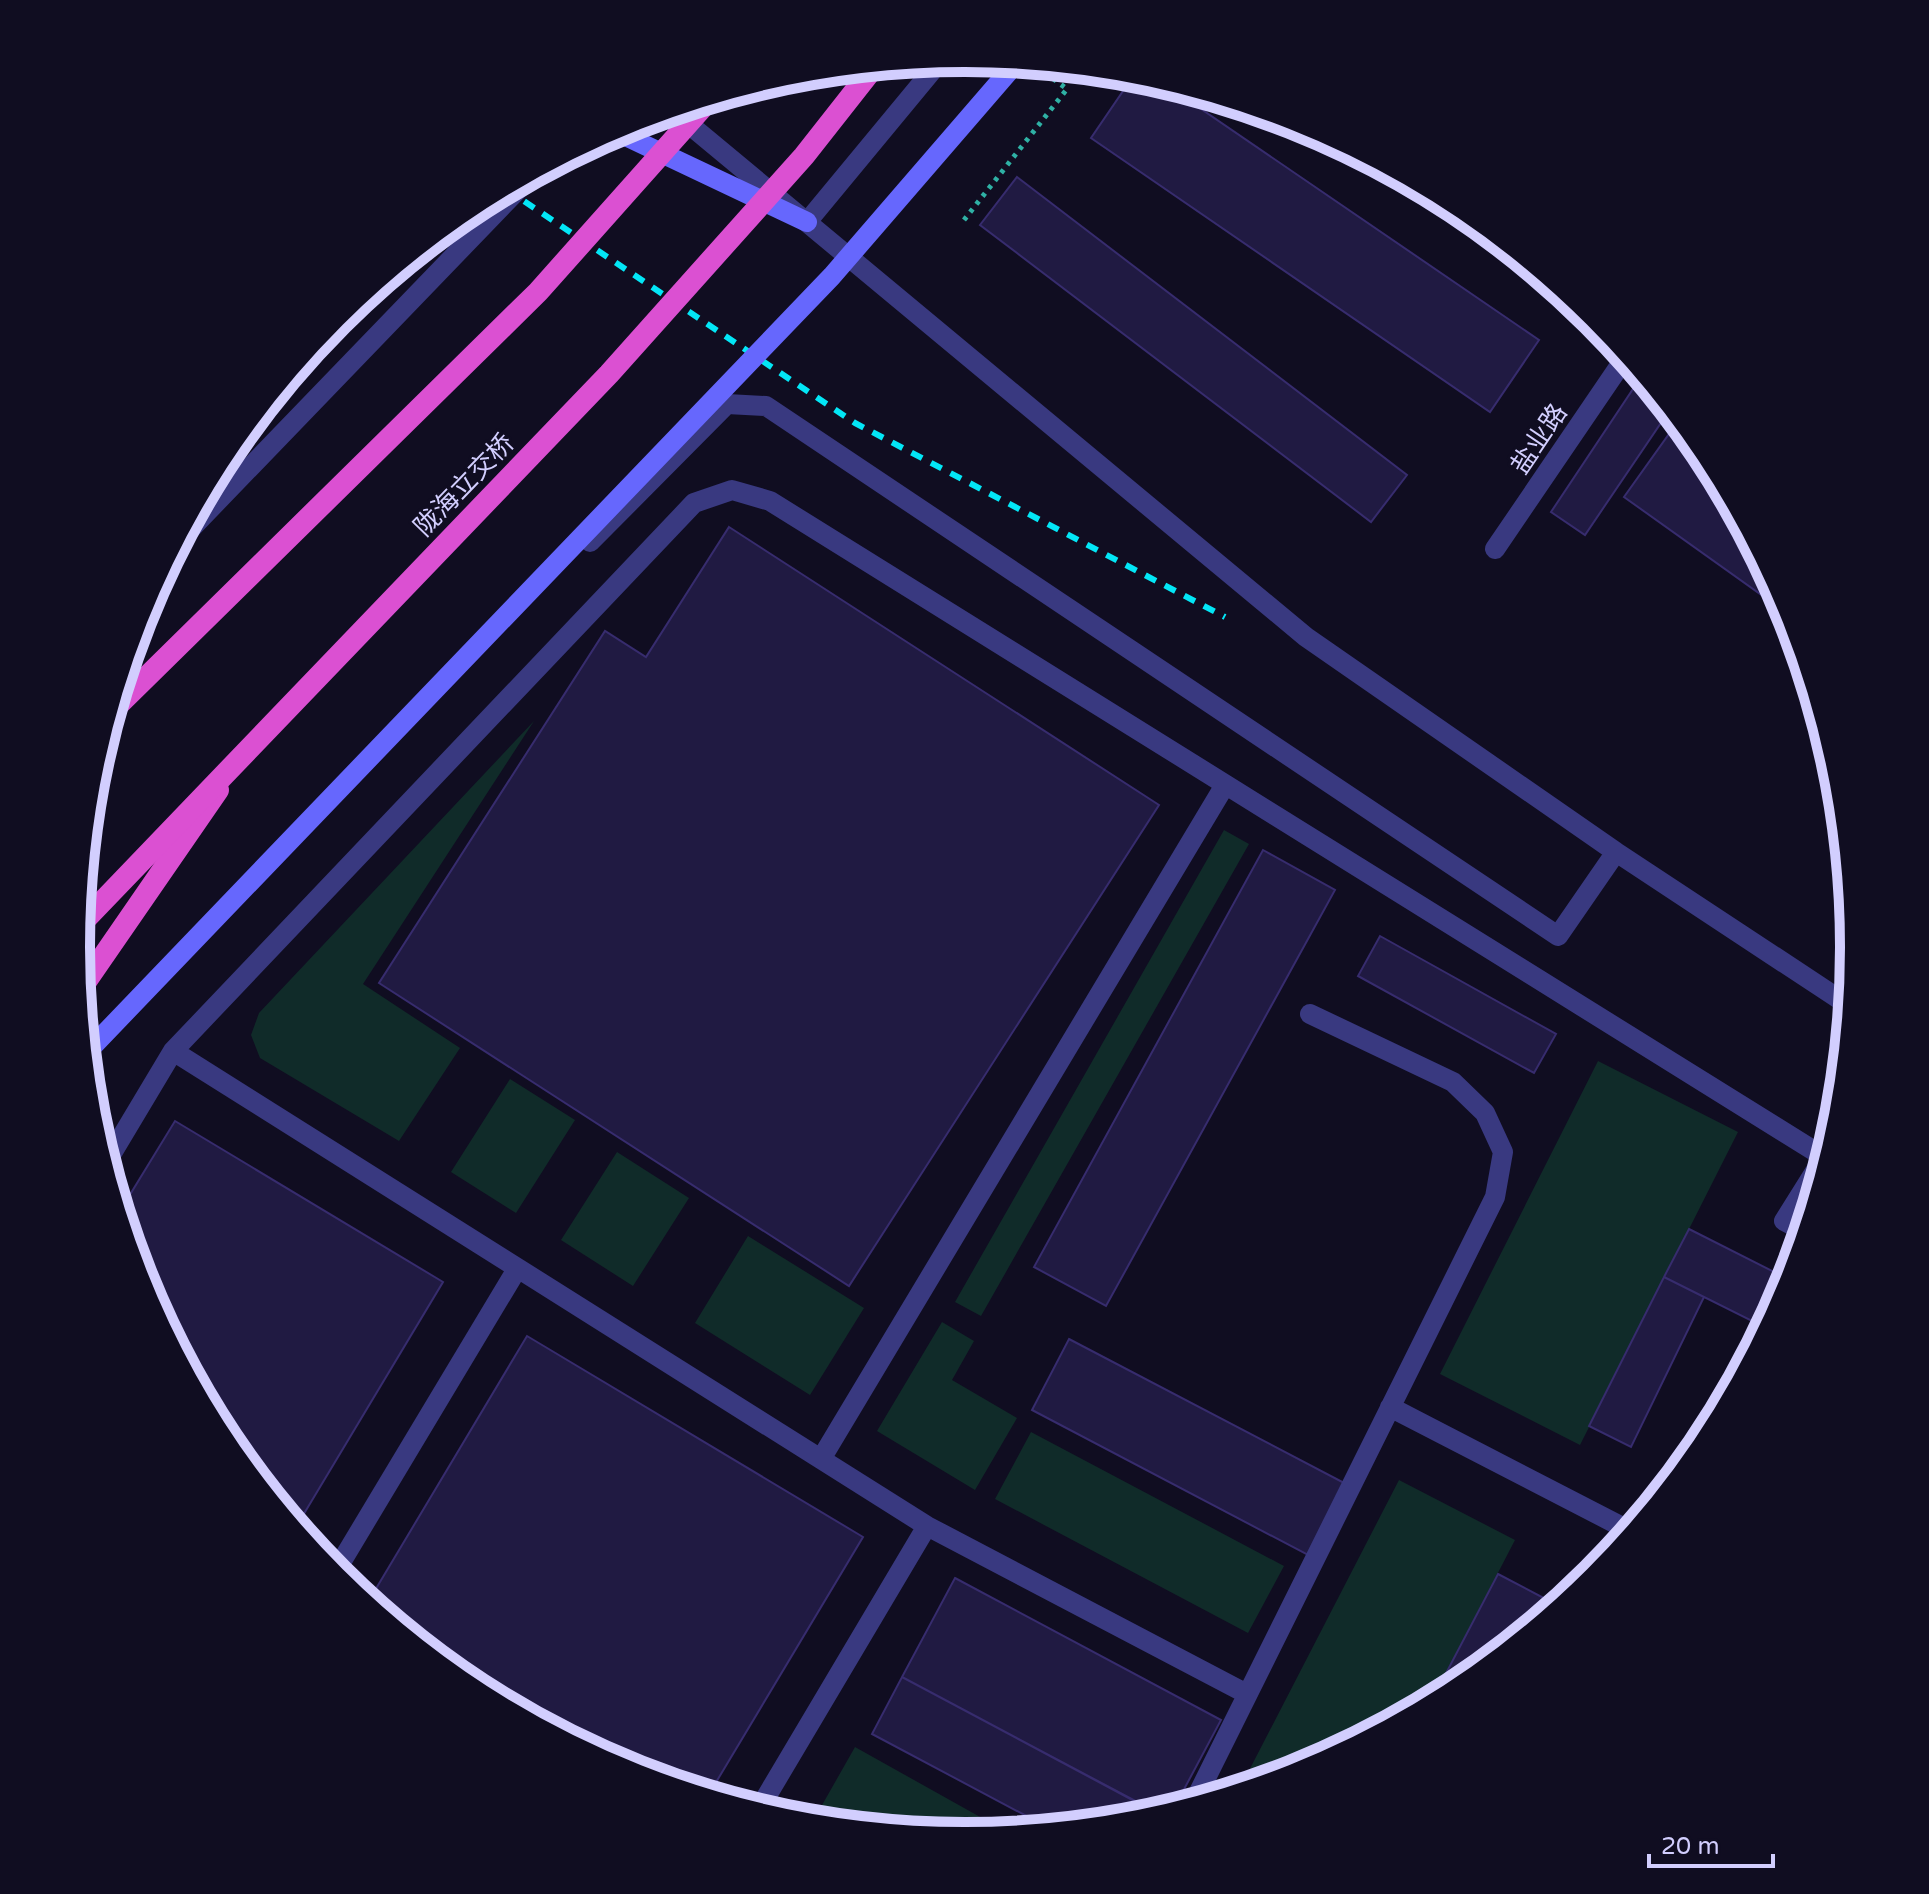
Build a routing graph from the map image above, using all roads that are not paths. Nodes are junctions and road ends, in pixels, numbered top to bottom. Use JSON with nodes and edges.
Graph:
{"nodes":[{"id":1,"x":930,"y":73,"type":"edge"},
{"id":2,"x":1007,"y":73,"type":"edge"},
{"id":3,"x":866,"y":78,"type":"edge"},
{"id":4,"x":696,"y":114,"type":"edge"},
{"id":5,"x":682,"y":118,"type":"edge"},
{"id":6,"x":631,"y":139,"type":"edge"},
{"id":7,"x":506,"y":202,"type":"edge"},
{"id":8,"x":807,"y":222,"type":"junction"},
{"id":9,"x":1619,"y":367,"type":"edge"},
{"id":10,"x":204,"y":516,"type":"edge"},
{"id":11,"x":1495,"y":549,"type":"dead end"},
{"id":12,"x":127,"y":697,"type":"edge"},
{"id":13,"x":245,"y":752,"type":"junction"},
{"id":14,"x":1225,"y":785,"type":"junction"},
{"id":15,"x":1616,"y":852,"type":"junction"},
{"id":16,"x":91,"y":914,"type":"edge"},
{"id":17,"x":175,"y":959,"type":"junction"},
{"id":18,"x":90,"y":975,"type":"edge"},
{"id":19,"x":1838,"y":999,"type":"edge"},
{"id":20,"x":1310,"y":1014,"type":"dead end"},
{"id":21,"x":95,"y":1042,"type":"edge"},
{"id":22,"x":173,"y":1051,"type":"junction"},
{"id":23,"x":1816,"y":1148,"type":"edge"},
{"id":24,"x":114,"y":1150,"type":"edge"},
{"id":25,"x":1807,"y":1184,"type":"edge"},
{"id":26,"x":1794,"y":1226,"type":"edge"},
{"id":27,"x":517,"y":1269,"type":"junction"},
{"id":28,"x":1390,"y":1407,"type":"junction"},
{"id":29,"x":821,"y":1459,"type":"junction"},
{"id":30,"x":927,"y":1526,"type":"junction"},
{"id":31,"x":1620,"y":1526,"type":"edge"},
{"id":32,"x":342,"y":1561,"type":"edge"},
{"id":33,"x":1247,"y":1694,"type":"junction"},
{"id":34,"x":1200,"y":1789,"type":"edge"},
{"id":35,"x":765,"y":1798,"type":"edge"}],
"edges":[{"from":1,"to":8,"type":"street"},
{"from":2,"to":17,"type":"main road","bridge":true},
{"from":3,"to":13,"type":"highway","name":"陇海立交桥","bridge":true},
{"from":4,"to":12,"type":"highway","bridge":true},
{"from":5,"to":8,"type":"street"},
{"from":6,"to":8,"type":"main road"},
{"from":7,"to":10,"type":"street"},
{"from":8,"to":15,"type":"street"},
{"from":9,"to":11,"type":"street","name":"盐业路"},
{"from":13,"to":16,"type":"highway","name":"陇海立交桥","bridge":true},
{"from":13,"to":18,"type":"highway","bridge":true},
{"from":14,"to":22,"type":"street"},
{"from":14,"to":23,"type":"street"},
{"from":14,"to":29,"type":"street"},
{"from":15,"to":17,"type":"street"},
{"from":15,"to":19,"type":"street"},
{"from":17,"to":21,"type":"main road","bridge":true},
{"from":20,"to":28,"type":"street"},
{"from":22,"to":24,"type":"street"},
{"from":22,"to":27,"type":"street"},
{"from":25,"to":26,"type":"street"},
{"from":27,"to":29,"type":"street"},
{"from":27,"to":32,"type":"street"},
{"from":28,"to":31,"type":"street"},
{"from":28,"to":33,"type":"street"},
{"from":29,"to":30,"type":"street"},
{"from":30,"to":33,"type":"street"},
{"from":30,"to":35,"type":"street"},
{"from":33,"to":34,"type":"street"}]}
